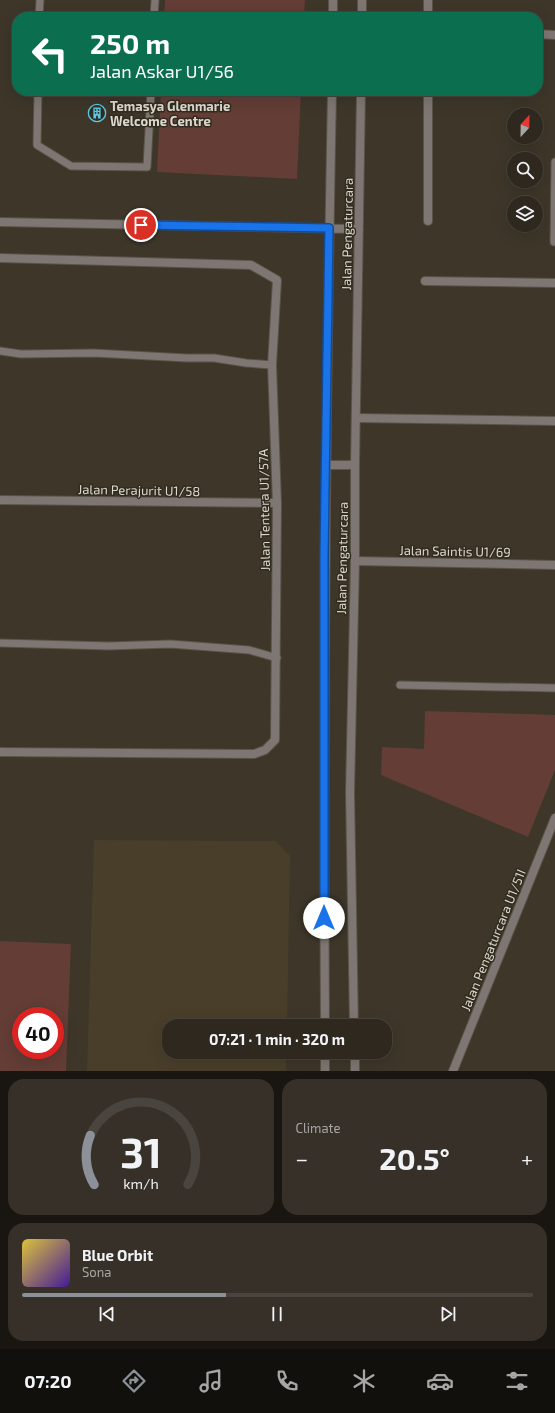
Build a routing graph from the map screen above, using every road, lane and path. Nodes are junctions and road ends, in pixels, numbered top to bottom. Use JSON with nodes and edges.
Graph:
{"nodes":[{"id":1,"x":40,"y":0,"type":"edge"},
{"id":2,"x":155,"y":0,"type":"edge"},
{"id":3,"x":334,"y":0,"type":"edge"},
{"id":4,"x":362,"y":0,"type":"edge"},
{"id":5,"x":428,"y":0,"type":"edge"},
{"id":6,"x":39,"y":12,"type":"edge"},
{"id":7,"x":154,"y":12,"type":"edge"},
{"id":8,"x":333,"y":12,"type":"edge"},
{"id":9,"x":362,"y":12,"type":"edge"},
{"id":10,"x":428,"y":12,"type":"edge"},
{"id":11,"x":543,"y":34,"type":"edge"},
{"id":12,"x":555,"y":34,"type":"edge"},
{"id":13,"x":38,"y":96,"type":"edge"},
{"id":14,"x":151,"y":96,"type":"edge"},
{"id":15,"x":332,"y":96,"type":"edge"},
{"id":16,"x":361,"y":96,"type":"edge"},
{"id":17,"x":428,"y":96,"type":"edge"},
{"id":18,"x":555,"y":162,"type":"edge"},
{"id":19,"x":428,"y":221,"type":"dead end"},
{"id":20,"x":0,"y":222,"type":"edge"},
{"id":21,"x":329,"y":228,"type":"junction"},
{"id":22,"x":359,"y":229,"type":"junction"},
{"id":23,"x":554,"y":242,"type":"dead end"},
{"id":24,"x":0,"y":258,"type":"edge"},
{"id":25,"x":425,"y":281,"type":"dead end"},
{"id":26,"x":555,"y":283,"type":"edge"},
{"id":27,"x":0,"y":351,"type":"edge"},
{"id":28,"x":272,"y":365,"type":"junction"},
{"id":29,"x":356,"y":418,"type":"junction"},
{"id":30,"x":555,"y":421,"type":"edge"},
{"id":31,"x":326,"y":465,"type":"junction"},
{"id":32,"x":355,"y":465,"type":"junction"},
{"id":33,"x":0,"y":500,"type":"edge"},
{"id":34,"x":277,"y":504,"type":"junction"},
{"id":35,"x":355,"y":561,"type":"junction"},
{"id":36,"x":555,"y":565,"type":"edge"},
{"id":37,"x":0,"y":643,"type":"edge"},
{"id":38,"x":277,"y":658,"type":"junction"},
{"id":39,"x":400,"y":685,"type":"dead end"},
{"id":40,"x":555,"y":688,"type":"edge"},
{"id":41,"x":0,"y":752,"type":"edge"},
{"id":42,"x":555,"y":818,"type":"edge"},
{"id":43,"x":325,"y":1019,"type":"edge"},
{"id":44,"x":354,"y":1019,"type":"edge"},
{"id":45,"x":325,"y":1059,"type":"edge"},
{"id":46,"x":355,"y":1059,"type":"edge"},
{"id":47,"x":325,"y":1071,"type":"edge"},
{"id":48,"x":355,"y":1071,"type":"edge"},
{"id":49,"x":453,"y":1071,"type":"edge"}],
"edges":[{"from":1,"to":6,"type":"lane"},
{"from":2,"to":7,"type":"lane"},
{"from":3,"to":8,"type":"street"},
{"from":4,"to":9,"type":"street"},
{"from":5,"to":10,"type":"street"},
{"from":11,"to":12,"type":"street"},
{"from":13,"to":14,"type":"lane"},
{"from":15,"to":21,"type":"street"},
{"from":16,"to":22,"type":"street","name":"Jalan Pengaturcara"},
{"from":17,"to":19,"type":"street"},
{"from":18,"to":23,"type":"lane"},
{"from":20,"to":21,"type":"street"},
{"from":21,"to":22,"type":"street"},
{"from":21,"to":31,"type":"street"},
{"from":22,"to":29,"type":"street","name":"Jalan Pengaturcara"},
{"from":24,"to":28,"type":"street","name":"Jalan Tentera U1/57A"},
{"from":25,"to":26,"type":"street"},
{"from":27,"to":28,"type":"lane"},
{"from":28,"to":34,"type":"street","name":"Jalan Tentera U1/57A"},
{"from":29,"to":30,"type":"street"},
{"from":29,"to":32,"type":"street","name":"Jalan Pengaturcara"},
{"from":31,"to":32,"type":"street"},
{"from":31,"to":43,"type":"street"},
{"from":32,"to":35,"type":"street","name":"Jalan Pengaturcara"},
{"from":33,"to":34,"type":"street","name":"Jalan Perajurit U1/58"},
{"from":34,"to":38,"type":"street","name":"Jalan Tentera U1/57A"},
{"from":35,"to":36,"type":"street","name":"Jalan Saintis U1/69"},
{"from":35,"to":44,"type":"street","name":"Jalan Pengaturcara"},
{"from":37,"to":38,"type":"lane"},
{"from":38,"to":41,"type":"street","name":"Jalan Tentera U1/57A"},
{"from":39,"to":40,"type":"lane"},
{"from":42,"to":49,"type":"street","name":"Jalan Pengaturcara U1/51I"},
{"from":45,"to":47,"type":"street"},
{"from":46,"to":48,"type":"street"}]}
